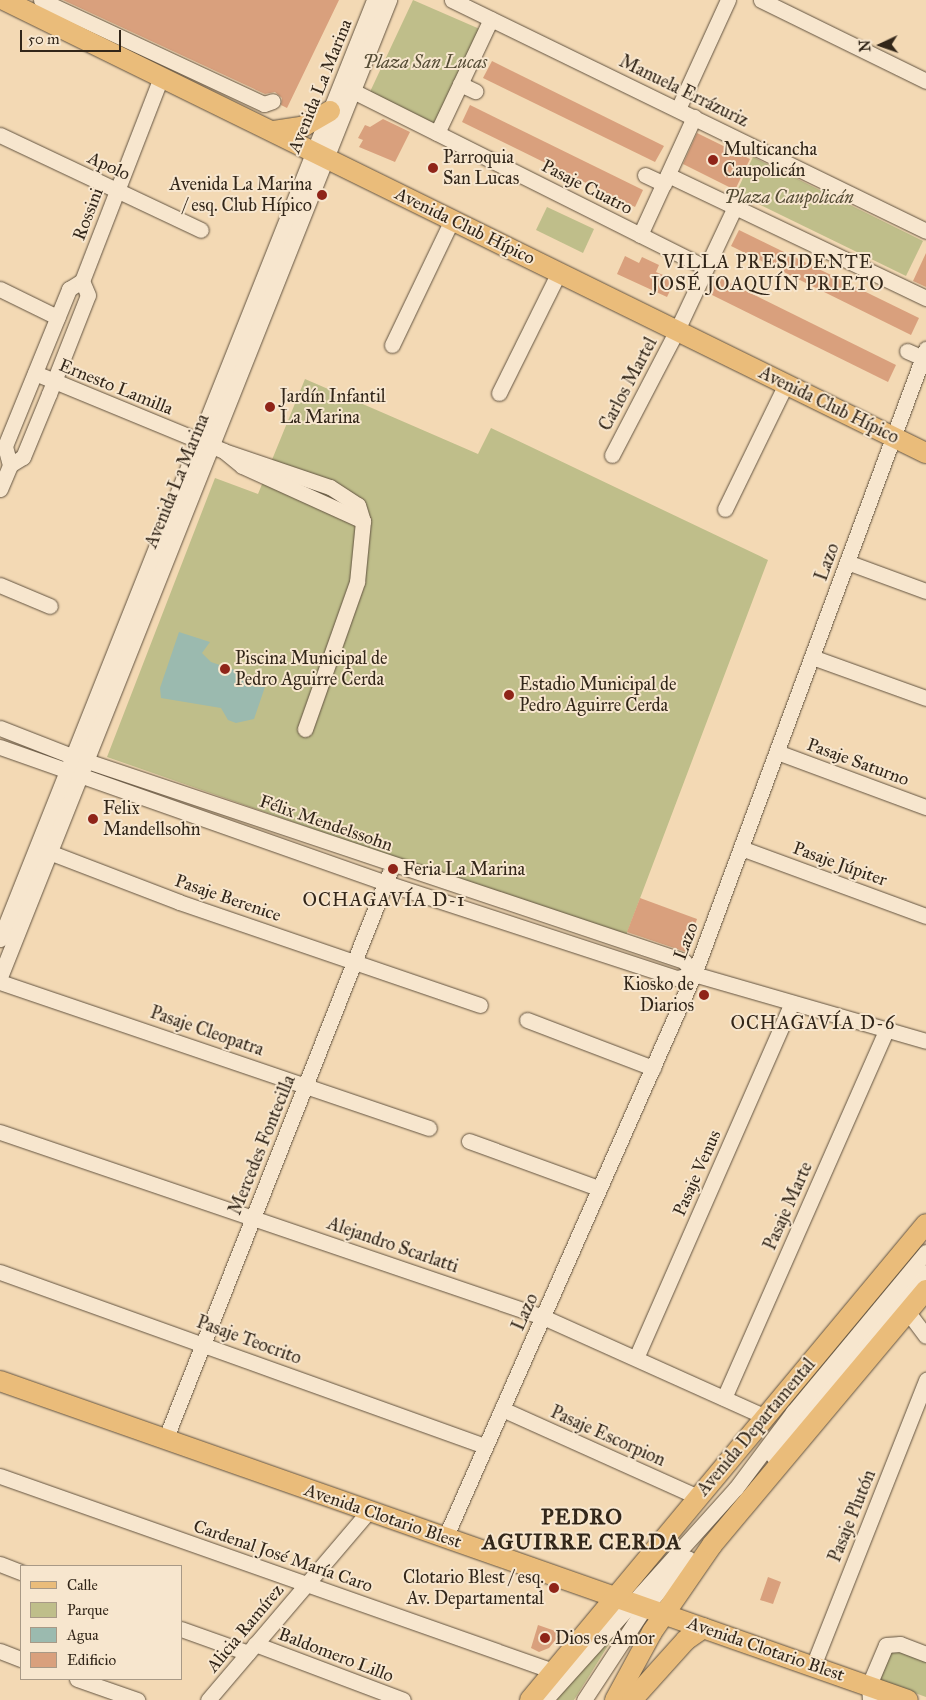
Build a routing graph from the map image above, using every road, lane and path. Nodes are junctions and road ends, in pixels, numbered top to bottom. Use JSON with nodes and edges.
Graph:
{"nodes":[{"id":1,"x":41,"y":0,"type":"edge"},
{"id":2,"x":374,"y":0,"type":"edge"},
{"id":3,"x":389,"y":0,"type":"edge"},
{"id":4,"x":728,"y":0,"type":"edge"},
{"id":5,"x":761,"y":0,"type":"edge"},
{"id":6,"x":454,"y":1,"type":"edge"},
{"id":7,"x":16,"y":3,"type":"edge"},
{"id":8,"x":491,"y":19,"type":"junction"},
{"id":9,"x":161,"y":77,"type":"junction"},
{"id":10,"x":926,"y":81,"type":"edge"},
{"id":11,"x":460,"y":84,"type":"junction"},
{"id":12,"x":353,"y":91,"type":"junction"},
{"id":13,"x":475,"y":91,"type":"dead end"},
{"id":14,"x":273,"y":101,"type":"dead end"},
{"id":15,"x":678,"y":109,"type":"junction"},
{"id":16,"x":330,"y":111,"type":"junction"},
{"id":17,"x":694,"y":117,"type":"junction"},
{"id":18,"x":274,"y":131,"type":"junction"},
{"id":19,"x":437,"y":133,"type":"junction"},
{"id":20,"x":0,"y":135,"type":"edge"},
{"id":21,"x":320,"y":154,"type":"junction"},
{"id":22,"x":645,"y":175,"type":"dead end"},
{"id":23,"x":666,"y":180,"type":"junction"},
{"id":24,"x":117,"y":191,"type":"junction"},
{"id":25,"x":734,"y":207,"type":"junction"},
{"id":26,"x":452,"y":220,"type":"junction"},
{"id":27,"x":201,"y":230,"type":"dead end"},
{"id":28,"x":926,"y":231,"type":"edge"},
{"id":29,"x":640,"y":235,"type":"junction"},
{"id":30,"x":705,"y":267,"type":"junction"},
{"id":31,"x":559,"y":272,"type":"junction"},
{"id":32,"x":82,"y":281,"type":"junction"},
{"id":33,"x":0,"y":288,"type":"edge"},
{"id":34,"x":926,"y":298,"type":"edge"},
{"id":35,"x":58,"y":316,"type":"junction"},
{"id":36,"x":678,"y":330,"type":"junction"},
{"id":37,"x":392,"y":345,"type":"dead end"},
{"id":38,"x":907,"y":350,"type":"dead end"},
{"id":39,"x":238,"y":359,"type":"junction"},
{"id":40,"x":923,"y":364,"type":"edge"},
{"id":41,"x":35,"y":373,"type":"junction"},
{"id":42,"x":54,"y":382,"type":"junction"},
{"id":43,"x":786,"y":384,"type":"junction"},
{"id":44,"x":499,"y":393,"type":"dead end"},
{"id":45,"x":894,"y":437,"type":"junction"},
{"id":46,"x":197,"y":439,"type":"junction"},
{"id":47,"x":218,"y":448,"type":"junction"},
{"id":48,"x":926,"y":452,"type":"edge"},
{"id":49,"x":612,"y":455,"type":"dead end"},
{"id":50,"x":6,"y":466,"type":"edge"},
{"id":51,"x":0,"y":489,"type":"edge"},
{"id":52,"x":725,"y":509,"type":"dead end"},
{"id":53,"x":176,"y":513,"type":"junction"},
{"id":54,"x":847,"y":562,"type":"junction"},
{"id":55,"x":0,"y":585,"type":"edge"},
{"id":56,"x":926,"y":591,"type":"edge"},
{"id":57,"x":50,"y":606,"type":"dead end"},
{"id":58,"x":812,"y":657,"type":"junction"},
{"id":59,"x":926,"y":698,"type":"edge"},
{"id":60,"x":0,"y":728,"type":"edge"},
{"id":61,"x":306,"y":729,"type":"dead end"},
{"id":62,"x":0,"y":746,"type":"edge"},
{"id":63,"x":777,"y":752,"type":"junction"},
{"id":64,"x":79,"y":759,"type":"junction"},
{"id":65,"x":73,"y":774,"type":"junction"},
{"id":66,"x":926,"y":807,"type":"edge"},
{"id":67,"x":741,"y":848,"type":"junction"},
{"id":68,"x":50,"y":852,"type":"junction"},
{"id":69,"x":392,"y":865,"type":"junction"},
{"id":70,"x":386,"y":882,"type":"junction"},
{"id":71,"x":20,"y":908,"type":"junction"},
{"id":72,"x":926,"y":916,"type":"edge"},
{"id":73,"x":0,"y":939,"type":"edge"},
{"id":74,"x":355,"y":962,"type":"junction"},
{"id":75,"x":694,"y":974,"type":"junction"},
{"id":76,"x":0,"y":976,"type":"edge"},
{"id":77,"x":0,"y":982,"type":"edge"},
{"id":78,"x":792,"y":1003,"type":"junction"},
{"id":79,"x":480,"y":1005,"type":"dead end"},
{"id":80,"x":527,"y":1020,"type":"dead end"},
{"id":81,"x":886,"y":1030,"type":"junction"},
{"id":82,"x":926,"y":1041,"type":"edge"},
{"id":83,"x":653,"y":1068,"type":"junction"},
{"id":84,"x":306,"y":1085,"type":"junction"},
{"id":85,"x":429,"y":1128,"type":"dead end"},
{"id":86,"x":0,"y":1132,"type":"edge"},
{"id":87,"x":469,"y":1141,"type":"dead end"},
{"id":88,"x":598,"y":1188,"type":"junction"},
{"id":89,"x":253,"y":1217,"type":"junction"},
{"id":90,"x":926,"y":1224,"type":"edge"},
{"id":91,"x":926,"y":1252,"type":"edge"},
{"id":92,"x":0,"y":1272,"type":"edge"},
{"id":93,"x":926,"y":1272,"type":"edge"},
{"id":94,"x":926,"y":1290,"type":"edge"},
{"id":95,"x":907,"y":1311,"type":"junction"},
{"id":96,"x":543,"y":1317,"type":"junction"},
{"id":97,"x":926,"y":1336,"type":"edge"},
{"id":98,"x":204,"y":1344,"type":"junction"},
{"id":99,"x":636,"y":1358,"type":"junction"},
{"id":100,"x":926,"y":1380,"type":"edge"},
{"id":101,"x":0,"y":1381,"type":"edge"},
{"id":102,"x":724,"y":1398,"type":"junction"},
{"id":103,"x":502,"y":1408,"type":"junction"},
{"id":104,"x":766,"y":1417,"type":"junction"},
{"id":105,"x":165,"y":1440,"type":"junction"},
{"id":106,"x":485,"y":1446,"type":"junction"},
{"id":107,"x":0,"y":1476,"type":"edge"},
{"id":108,"x":698,"y":1497,"type":"junction"},
{"id":109,"x":368,"y":1511,"type":"junction"},
{"id":110,"x":445,"y":1538,"type":"junction"},
{"id":111,"x":0,"y":1564,"type":"edge"},
{"id":112,"x":20,"y":1572,"type":"edge"},
{"id":113,"x":307,"y":1584,"type":"junction"},
{"id":114,"x":639,"y":1605,"type":"junction"},
{"id":115,"x":703,"y":1628,"type":"junction"},
{"id":116,"x":182,"y":1629,"type":"edge"},
{"id":117,"x":252,"y":1649,"type":"junction"},
{"id":118,"x":0,"y":1651,"type":"edge"},
{"id":119,"x":926,"y":1654,"type":"edge"},
{"id":120,"x":20,"y":1659,"type":"edge"},
{"id":121,"x":813,"y":1666,"type":"junction"},
{"id":122,"x":553,"y":1672,"type":"junction"},
{"id":123,"x":80,"y":1680,"type":"edge"},
{"id":124,"x":870,"y":1693,"type":"edge"},
{"id":125,"x":137,"y":1700,"type":"edge"},
{"id":126,"x":208,"y":1700,"type":"edge"},
{"id":127,"x":403,"y":1700,"type":"edge"},
{"id":128,"x":530,"y":1700,"type":"edge"},
{"id":129,"x":545,"y":1700,"type":"edge"},
{"id":130,"x":584,"y":1700,"type":"edge"},
{"id":131,"x":615,"y":1700,"type":"edge"},
{"id":132,"x":632,"y":1700,"type":"edge"},
{"id":133,"x":908,"y":1700,"type":"edge"}],
"edges":[{"from":1,"to":14,"type":"street"},
{"from":2,"to":16,"type":"street","name":"Avenida La Marina"},
{"from":3,"to":12,"type":"street","name":"Avenida La Marina"},
{"from":4,"to":15,"type":"street"},
{"from":5,"to":10,"type":"street"},
{"from":6,"to":8,"type":"street","name":"Manuela Errázuriz"},
{"from":7,"to":9,"type":"main road","name":"Avenida Club Hípico"},
{"from":8,"to":11,"type":"street"},
{"from":8,"to":15,"type":"street","name":"Manuela Errázuriz"},
{"from":9,"to":18,"type":"main road","name":"Avenida Club Hípico"},
{"from":9,"to":24,"type":"street","name":"Rossini"},
{"from":11,"to":13,"type":"street"},
{"from":11,"to":19,"type":"street"},
{"from":12,"to":19,"type":"street","name":"Pasaje Cuatro"},
{"from":12,"to":21,"type":"street","name":"Avenida La Marina"},
{"from":15,"to":17,"type":"street","name":"Manuela Errázuriz"},
{"from":16,"to":18,"type":"main road"},
{"from":16,"to":21,"type":"street","name":"Avenida La Marina"},
{"from":17,"to":23,"type":"street"},
{"from":17,"to":28,"type":"street","name":"Manuela Errázuriz"},
{"from":18,"to":21,"type":"main road","name":"Avenida Club Hípico"},
{"from":19,"to":29,"type":"street","name":"Pasaje Cuatro"},
{"from":20,"to":24,"type":"street","name":"Apolo"},
{"from":21,"to":26,"type":"main road","name":"Avenida Club Hípico"},
{"from":21,"to":39,"type":"street","name":"Avenida La Marina"},
{"from":22,"to":23,"type":"street"},
{"from":23,"to":25,"type":"street"},
{"from":23,"to":29,"type":"street"},
{"from":24,"to":27,"type":"street","name":"Apolo"},
{"from":24,"to":32,"type":"street","name":"Rossini"},
{"from":25,"to":30,"type":"street","name":"Carlos Martel"},
{"from":25,"to":34,"type":"street"},
{"from":26,"to":31,"type":"main road","name":"Avenida Club Hípico"},
{"from":26,"to":37,"type":"street"},
{"from":29,"to":30,"type":"street","name":"Pasaje Cuatro"},
{"from":30,"to":36,"type":"street","name":"Carlos Martel"},
{"from":31,"to":36,"type":"main road","name":"Avenida Club Hípico"},
{"from":31,"to":44,"type":"street"},
{"from":32,"to":35,"type":"street","name":"Rossini"},
{"from":32,"to":42,"type":"street","name":"Rossini"},
{"from":33,"to":35,"type":"street"},
{"from":35,"to":41,"type":"street","name":"Rossini"},
{"from":36,"to":43,"type":"main road","name":"Avenida Club Hípico"},
{"from":36,"to":49,"type":"street","name":"Carlos Martel"},
{"from":38,"to":40,"type":"street"},
{"from":39,"to":46,"type":"street","name":"Avenida La Marina"},
{"from":39,"to":47,"type":"street","name":"Avenida La Marina"},
{"from":40,"to":45,"type":"street","name":"Lazo"},
{"from":41,"to":42,"type":"street","name":"Ernesto Lamilla"},
{"from":41,"to":50,"type":"street","name":"Rossini"},
{"from":42,"to":46,"type":"street","name":"Ernesto Lamilla"},
{"from":42,"to":50,"type":"street","name":"Rossini"},
{"from":43,"to":45,"type":"main road","name":"Avenida Club Hípico"},
{"from":43,"to":52,"type":"street"},
{"from":45,"to":48,"type":"main road","name":"Avenida Club Hípico"},
{"from":45,"to":54,"type":"street","name":"Lazo"},
{"from":46,"to":47,"type":"street","name":"Ernesto Lamilla"},
{"from":46,"to":53,"type":"street","name":"Avenida La Marina"},
{"from":47,"to":53,"type":"street","name":"Avenida La Marina"},
{"from":47,"to":61,"type":"street","name":"Ernesto Lamilla"},
{"from":50,"to":51,"type":"street","name":"Rossini"},
{"from":53,"to":64,"type":"street","name":"Avenida La Marina"},
{"from":54,"to":56,"type":"street"},
{"from":54,"to":58,"type":"street","name":"Lazo"},
{"from":55,"to":57,"type":"street"},
{"from":58,"to":59,"type":"street"},
{"from":58,"to":63,"type":"street","name":"Lazo"},
{"from":60,"to":64,"type":"street","name":"Félix Mendelssohn"},
{"from":62,"to":65,"type":"street","name":"Félix Mendelssohn"},
{"from":63,"to":66,"type":"street","name":"Pasaje Saturno"},
{"from":63,"to":67,"type":"street","name":"Lazo"},
{"from":64,"to":65,"type":"street","name":"Avenida La Marina"},
{"from":64,"to":69,"type":"street","name":"Félix Mendelssohn"},
{"from":65,"to":68,"type":"street","name":"Avenida La Marina"},
{"from":65,"to":70,"type":"street","name":"Félix Mendelssohn"},
{"from":65,"to":71,"type":"street","name":"Avenida La Marina"},
{"from":67,"to":72,"type":"street","name":"Pasaje Júpiter"},
{"from":67,"to":75,"type":"street","name":"Lazo"},
{"from":68,"to":71,"type":"street","name":"Avenida La Marina"},
{"from":68,"to":74,"type":"street","name":"Pasaje Berenice"},
{"from":69,"to":70,"type":"street","name":"Mercedes Fontecilla"},
{"from":69,"to":75,"type":"street","name":"Félix Mendelssohn"},
{"from":70,"to":74,"type":"street","name":"Mercedes Fontecilla"},
{"from":70,"to":75,"type":"street","name":"Félix Mendelssohn"},
{"from":71,"to":73,"type":"street","name":"Avenida La Marina"},
{"from":71,"to":76,"type":"street","name":"Avenida La Marina"},
{"from":74,"to":79,"type":"street","name":"Pasaje Berenice"},
{"from":74,"to":84,"type":"street","name":"Mercedes Fontecilla"},
{"from":75,"to":78,"type":"street","name":"Félix Mendelssohn"},
{"from":75,"to":83,"type":"street","name":"Lazo"},
{"from":77,"to":84,"type":"street","name":"Pasaje Cleopatra"},
{"from":78,"to":81,"type":"street","name":"Félix Mendelssohn"},
{"from":78,"to":99,"type":"street","name":"Pasaje Venus"},
{"from":80,"to":83,"type":"street"},
{"from":81,"to":82,"type":"street","name":"Félix Mendelssohn"},
{"from":81,"to":102,"type":"street","name":"Pasaje Marte"},
{"from":83,"to":88,"type":"street","name":"Lazo"},
{"from":84,"to":85,"type":"street","name":"Pasaje Cleopatra"},
{"from":84,"to":89,"type":"street","name":"Mercedes Fontecilla"},
{"from":86,"to":89,"type":"street","name":"Alejandro Scarlatti"},
{"from":87,"to":88,"type":"street"},
{"from":88,"to":96,"type":"street","name":"Lazo"},
{"from":89,"to":96,"type":"street","name":"Alejandro Scarlatti"},
{"from":89,"to":98,"type":"street","name":"Mercedes Fontecilla"},
{"from":90,"to":104,"type":"main road","name":"Avenida Departamental"},
{"from":91,"to":114,"type":"street"},
{"from":92,"to":98,"type":"street","name":"Pasaje Teocrito"},
{"from":93,"to":114,"type":"street"},
{"from":94,"to":95,"type":"main road","name":"Avenida Departamental"},
{"from":95,"to":97,"type":"street"},
{"from":95,"to":114,"type":"main road","name":"Avenida Departamental"},
{"from":96,"to":99,"type":"street","name":"Alejandro Scarlatti"},
{"from":96,"to":103,"type":"street","name":"Lazo"},
{"from":98,"to":105,"type":"street","name":"Mercedes Fontecilla"},
{"from":98,"to":106,"type":"street","name":"Pasaje Teocrito"},
{"from":99,"to":102,"type":"street","name":"Alejandro Scarlatti"},
{"from":100,"to":121,"type":"street","name":"Pasaje Plutón"},
{"from":101,"to":105,"type":"main road","name":"Avenida Clotario Blest"},
{"from":102,"to":104,"type":"street","name":"Alejandro Scarlatti"},
{"from":103,"to":106,"type":"street","name":"Lazo"},
{"from":103,"to":108,"type":"street","name":"Pasaje Escorpion"},
{"from":104,"to":108,"type":"main road","name":"Avenida Departamental"},
{"from":105,"to":109,"type":"main road","name":"Avenida Clotario Blest"},
{"from":106,"to":110,"type":"street","name":"Lazo"},
{"from":107,"to":113,"type":"street","name":"Cardenal José María Caro"},
{"from":108,"to":114,"type":"main road","name":"Avenida Departamental"},
{"from":109,"to":110,"type":"main road","name":"Avenida Clotario Blest"},
{"from":109,"to":113,"type":"street","name":"Alicia Ramírez"},
{"from":110,"to":114,"type":"main road","name":"Avenida Clotario Blest"},
{"from":111,"to":112,"type":"street"},
{"from":113,"to":117,"type":"street","name":"Alicia Ramírez"},
{"from":113,"to":122,"type":"street","name":"Cardenal José María Caro"},
{"from":114,"to":115,"type":"main road","name":"Avenida Clotario Blest"},
{"from":114,"to":122,"type":"main road","name":"Avenida Departamental"},
{"from":114,"to":129,"type":"street"},
{"from":114,"to":130,"type":"street"},
{"from":114,"to":131,"type":"main road","name":"Avenida Departamental"},
{"from":115,"to":121,"type":"main road","name":"Avenida Clotario Blest"},
{"from":115,"to":132,"type":"main road"},
{"from":116,"to":117,"type":"street","name":"Baldomero Lillo"},
{"from":117,"to":126,"type":"street","name":"Alicia Ramírez"},
{"from":117,"to":127,"type":"street","name":"Baldomero Lillo"},
{"from":118,"to":120,"type":"street"},
{"from":119,"to":124,"type":"street"},
{"from":121,"to":124,"type":"main road","name":"Avenida Clotario Blest"},
{"from":122,"to":128,"type":"main road","name":"Avenida Departamental"},
{"from":123,"to":125,"type":"street"},
{"from":124,"to":133,"type":"main road","name":"Avenida Clotario Blest"}]}
